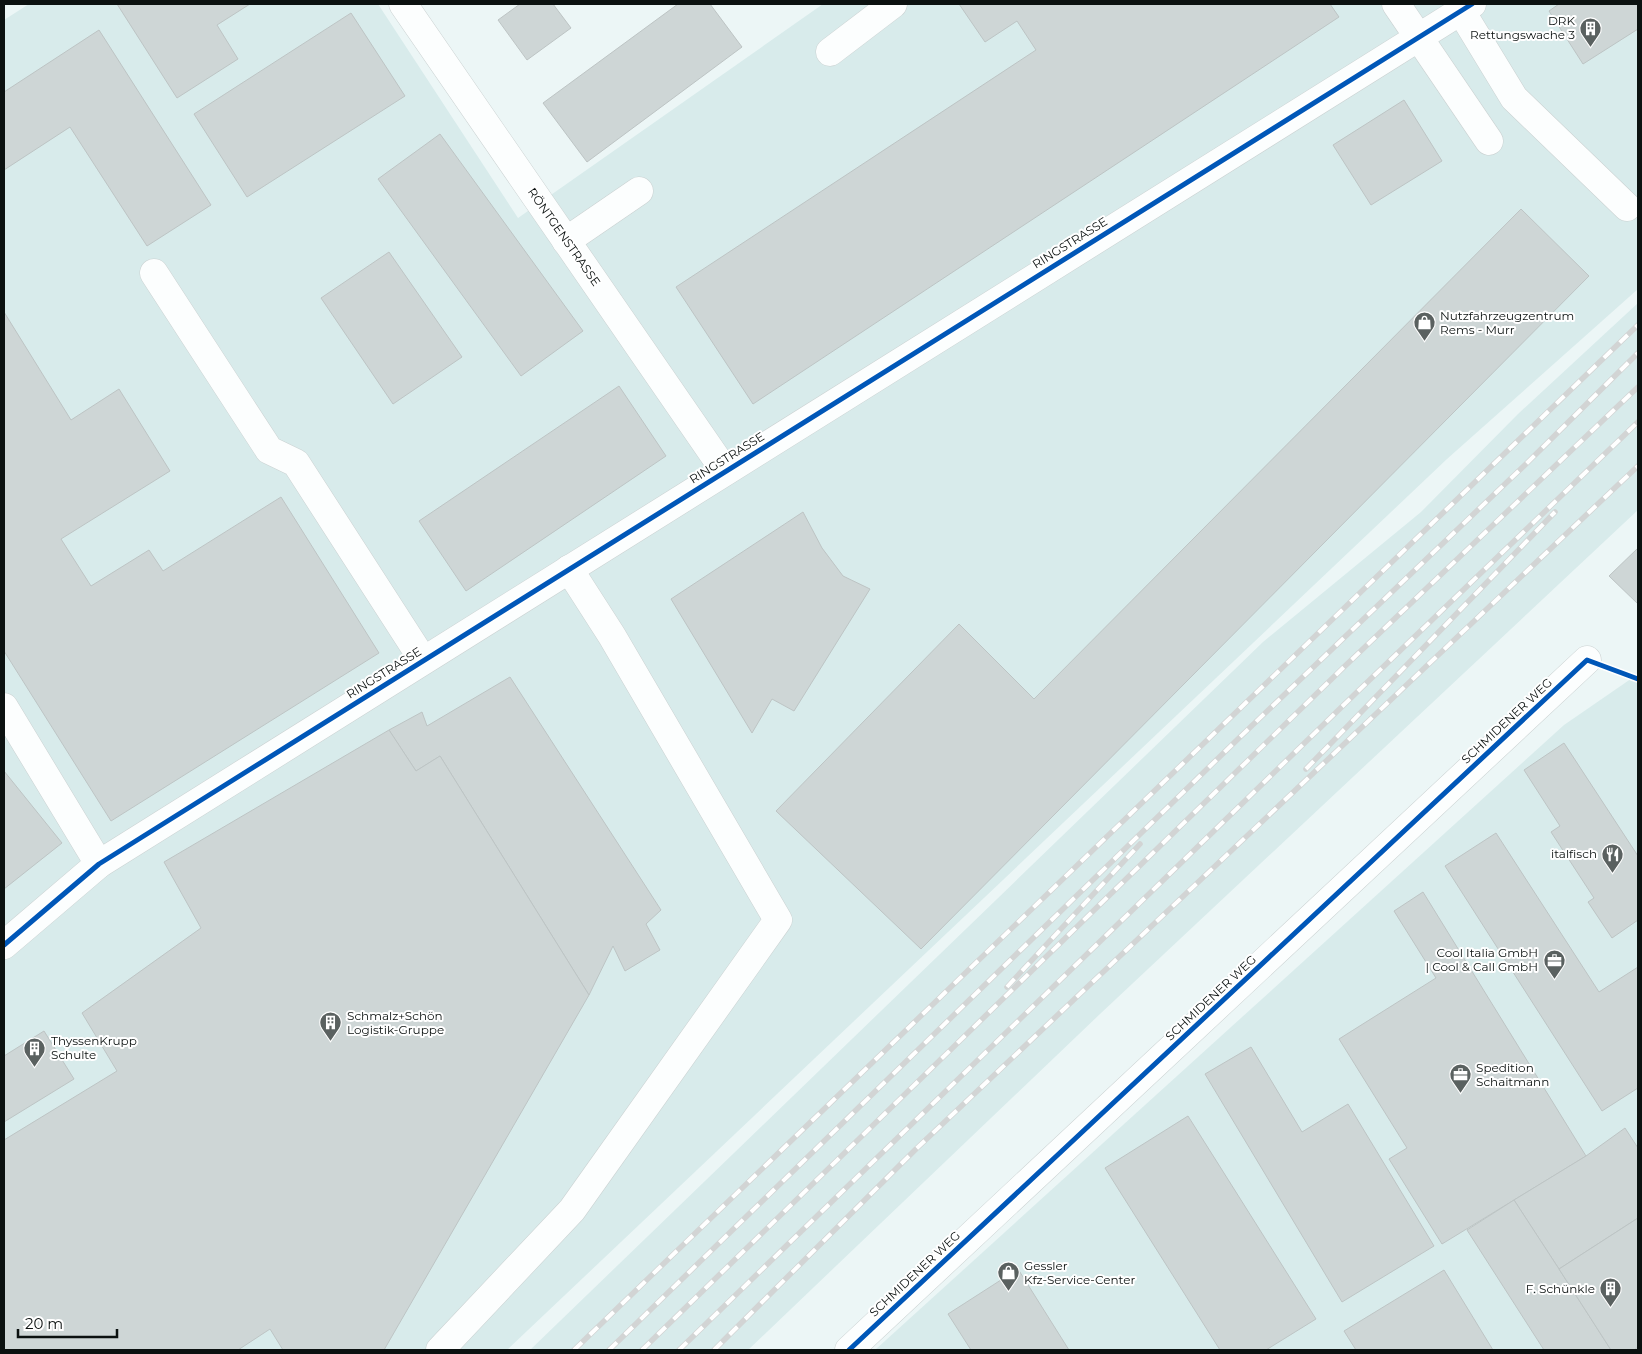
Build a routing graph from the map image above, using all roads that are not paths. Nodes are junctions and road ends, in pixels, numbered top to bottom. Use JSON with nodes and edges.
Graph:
{"nodes":[{"id":1,"x":403,"y":4,"type":"edge"},
{"id":2,"x":894,"y":4,"type":"edge"},
{"id":3,"x":1396,"y":4,"type":"edge"},
{"id":4,"x":1466,"y":7,"type":"edge"},
{"id":5,"x":1419,"y":37,"type":"junction"},
{"id":6,"x":830,"y":52,"type":"dead end"},
{"id":7,"x":1489,"y":141,"type":"dead end"},
{"id":8,"x":639,"y":191,"type":"dead end"},
{"id":9,"x":1627,"y":207,"type":"dead end"},
{"id":10,"x":566,"y":240,"type":"junction"},
{"id":11,"x":154,"y":273,"type":"dead end"},
{"id":12,"x":725,"y":471,"type":"junction"},
{"id":13,"x":568,"y":569,"type":"junction"},
{"id":14,"x":423,"y":660,"type":"junction"},
{"id":15,"x":1587,"y":660,"type":"dead end"},
{"id":16,"x":4,"y":707,"type":"edge"},
{"id":17,"x":99,"y":864,"type":"junction"},
{"id":18,"x":4,"y":945,"type":"edge"},
{"id":19,"x":440,"y":1350,"type":"edge"},
{"id":20,"x":849,"y":1350,"type":"edge"}],
"edges":[{"from":1,"to":10,"type":"street","name":"RÖNTGENSTRASSE"},
{"from":2,"to":6,"type":"street"},
{"from":3,"to":5,"type":"street"},
{"from":4,"to":5,"type":"street","name":"RINGSTRASSE"},
{"from":4,"to":9,"type":"street"},
{"from":5,"to":7,"type":"street"},
{"from":5,"to":12,"type":"street","name":"RINGSTRASSE"},
{"from":8,"to":10,"type":"street"},
{"from":10,"to":12,"type":"street","name":"RÖNTGENSTRASSE"},
{"from":11,"to":14,"type":"street"},
{"from":12,"to":13,"type":"street","name":"RINGSTRASSE"},
{"from":13,"to":14,"type":"street","name":"RINGSTRASSE"},
{"from":13,"to":19,"type":"street"},
{"from":14,"to":17,"type":"street","name":"RINGSTRASSE"},
{"from":15,"to":20,"type":"street","name":"SCHMIDENER WEG"},
{"from":16,"to":17,"type":"street"},
{"from":17,"to":18,"type":"street","name":"RINGSTRASSE"}]}
